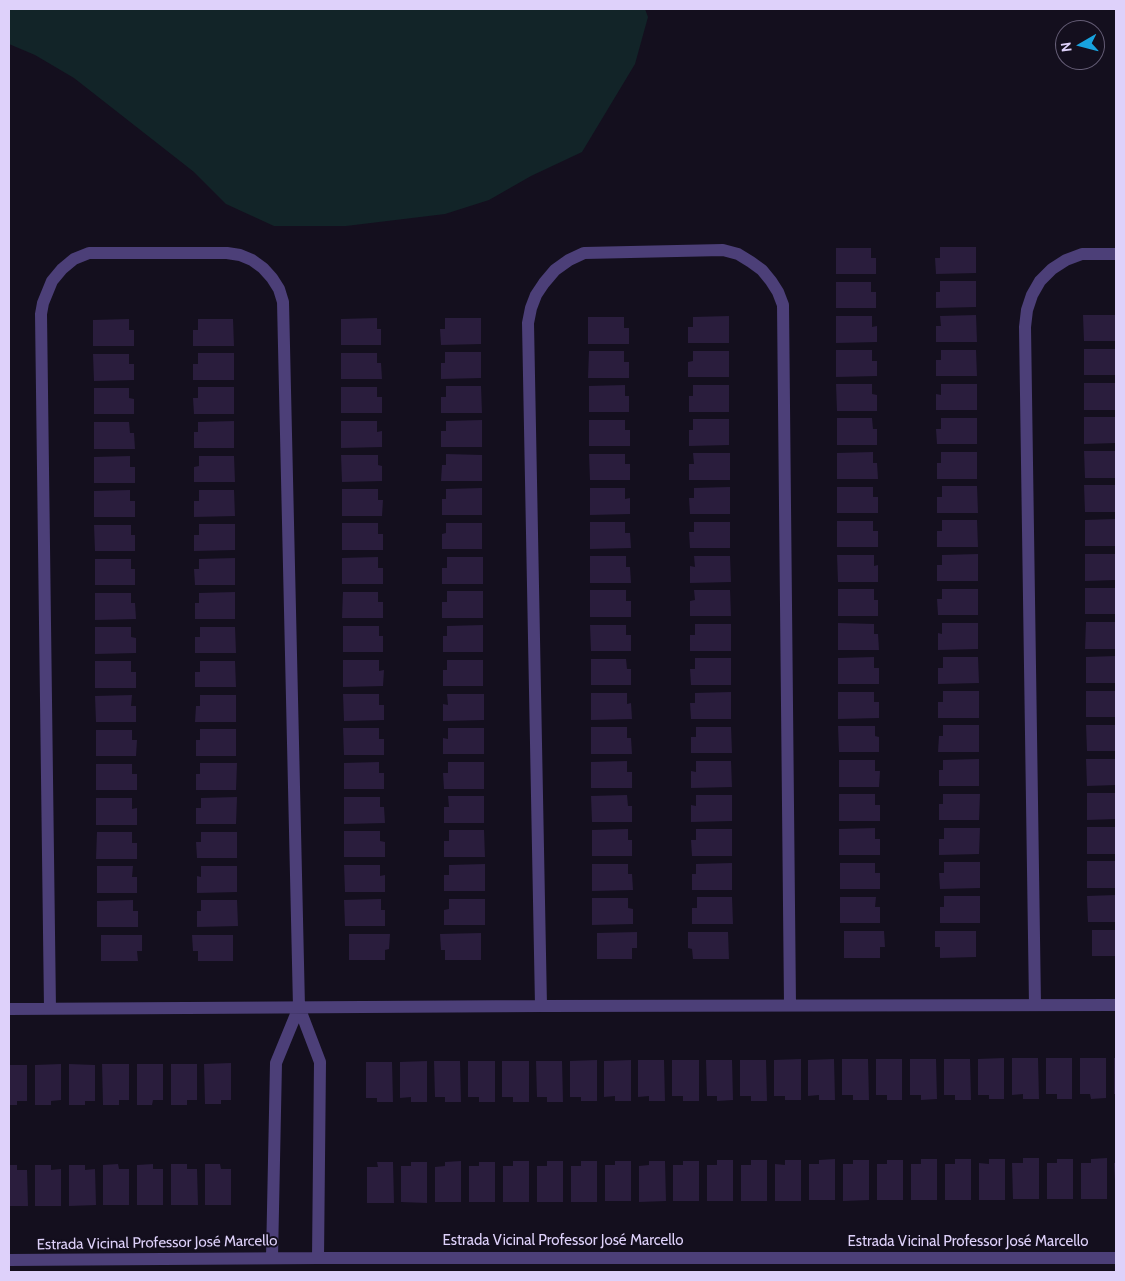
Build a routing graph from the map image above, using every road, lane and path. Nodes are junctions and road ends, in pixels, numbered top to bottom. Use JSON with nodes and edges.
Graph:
{"nodes":[{"id":1,"x":1116,"y":254,"type":"edge"},
{"id":2,"x":790,"y":1005,"type":"junction"},
{"id":3,"x":1034,"y":1005,"type":"junction"},
{"id":4,"x":1116,"y":1005,"type":"edge"},
{"id":5,"x":541,"y":1006,"type":"junction"},
{"id":6,"x":299,"y":1007,"type":"junction"},
{"id":7,"x":9,"y":1009,"type":"edge"},
{"id":8,"x":50,"y":1009,"type":"junction"},
{"id":9,"x":272,"y":1258,"type":"junction"},
{"id":10,"x":318,"y":1258,"type":"junction"},
{"id":11,"x":1116,"y":1258,"type":"edge"},
{"id":12,"x":9,"y":1260,"type":"edge"}],
"edges":[{"from":1,"to":3,"type":"street"},
{"from":2,"to":3,"type":"street"},
{"from":2,"to":5,"type":"street"},
{"from":2,"to":5,"type":"street"},
{"from":3,"to":4,"type":"street"},
{"from":5,"to":6,"type":"street"},
{"from":6,"to":8,"type":"street"},
{"from":6,"to":8,"type":"street"},
{"from":6,"to":9,"type":"street"},
{"from":6,"to":10,"type":"street"},
{"from":7,"to":8,"type":"street"},
{"from":9,"to":10,"type":"street","name":"Estrada Vicinal Professor José Marcello"},
{"from":9,"to":12,"type":"street","name":"Estrada Vicinal Professor José Marcello"},
{"from":10,"to":11,"type":"street","name":"Estrada Vicinal Professor José Marcello"}]}
